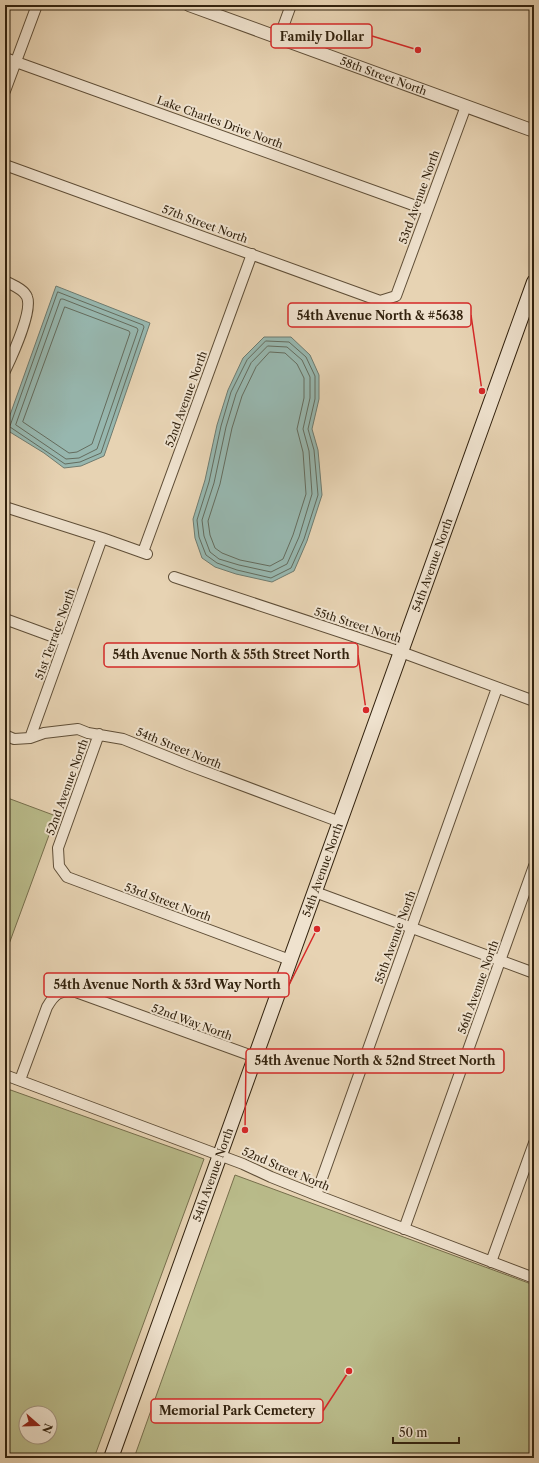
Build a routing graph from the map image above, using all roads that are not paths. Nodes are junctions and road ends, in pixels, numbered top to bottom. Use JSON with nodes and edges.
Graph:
{"nodes":[{"id":1,"x":37,"y":5,"type":"edge"},
{"id":2,"x":189,"y":5,"type":"edge"},
{"id":3,"x":291,"y":5,"type":"edge"},
{"id":4,"x":279,"y":38,"type":"junction"},
{"id":5,"x":5,"y":58,"type":"edge"},
{"id":6,"x":16,"y":62,"type":"junction"},
{"id":7,"x":5,"y":91,"type":"edge"},
{"id":8,"x":466,"y":106,"type":"junction"},
{"id":9,"x":534,"y":131,"type":"edge"},
{"id":10,"x":5,"y":165,"type":"edge"},
{"id":11,"x":427,"y":210,"type":"junction"},
{"id":12,"x":252,"y":254,"type":"junction"},
{"id":13,"x":5,"y":281,"type":"edge"},
{"id":14,"x":534,"y":282,"type":"edge"},
{"id":15,"x":396,"y":296,"type":"joint"},
{"id":16,"x":5,"y":371,"type":"edge"},
{"id":17,"x":5,"y":507,"type":"edge"},
{"id":18,"x":102,"y":538,"type":"junction"},
{"id":19,"x":174,"y":577,"type":"dead end"},
{"id":20,"x":5,"y":619,"type":"edge"},
{"id":21,"x":65,"y":641,"type":"junction"},
{"id":22,"x":401,"y":652,"type":"junction"},
{"id":23,"x":497,"y":688,"type":"junction"},
{"id":24,"x":534,"y":701,"type":"edge"},
{"id":25,"x":99,"y":734,"type":"junction"},
{"id":26,"x":5,"y":735,"type":"edge"},
{"id":27,"x":30,"y":738,"type":"junction"},
{"id":28,"x":340,"y":822,"type":"junction"},
{"id":29,"x":58,"y":848,"type":"joint"},
{"id":30,"x":534,"y":866,"type":"edge"},
{"id":31,"x":315,"y":892,"type":"junction"},
{"id":32,"x":412,"y":928,"type":"junction"},
{"id":33,"x":290,"y":960,"type":"junction"},
{"id":34,"x":501,"y":961,"type":"junction"},
{"id":35,"x":534,"y":973,"type":"edge"},
{"id":36,"x":255,"y":1058,"type":"junction"},
{"id":37,"x":5,"y":1075,"type":"edge"},
{"id":38,"x":20,"y":1080,"type":"junction"},
{"id":39,"x":534,"y":1142,"type":"edge"},
{"id":40,"x":220,"y":1155,"type":"junction"},
{"id":41,"x":316,"y":1195,"type":"junction"},
{"id":42,"x":404,"y":1229,"type":"junction"},
{"id":43,"x":492,"y":1262,"type":"junction"},
{"id":44,"x":534,"y":1278,"type":"edge"},
{"id":45,"x":111,"y":1458,"type":"edge"}],
"edges":[{"from":1,"to":6,"type":"street"},
{"from":2,"to":4,"type":"street","name":"58th Street North"},
{"from":3,"to":4,"type":"street"},
{"from":4,"to":8,"type":"street","name":"58th Street North"},
{"from":5,"to":6,"type":"street","name":"Lake Charles Drive North"},
{"from":6,"to":7,"type":"street"},
{"from":6,"to":11,"type":"street","name":"Lake Charles Drive North"},
{"from":8,"to":9,"type":"street","name":"58th Street North"},
{"from":8,"to":11,"type":"street","name":"53rd Avenue North"},
{"from":10,"to":12,"type":"street","name":"57th Street North"},
{"from":11,"to":15,"type":"street","name":"53rd Avenue North"},
{"from":12,"to":15,"type":"street","name":"57th Street North"},
{"from":12,"to":18,"type":"street","name":"52nd Avenue North"},
{"from":13,"to":16,"type":"street"},
{"from":14,"to":22,"type":"main road","name":"54th Avenue North"},
{"from":17,"to":18,"type":"street"},
{"from":18,"to":21,"type":"street","name":"51st Terrace North"},
{"from":19,"to":22,"type":"street","name":"55th Street North"},
{"from":20,"to":21,"type":"street"},
{"from":21,"to":27,"type":"street","name":"51st Terrace North"},
{"from":22,"to":23,"type":"street","name":"55th Street North"},
{"from":22,"to":28,"type":"main road","name":"54th Avenue North"},
{"from":23,"to":24,"type":"street","name":"55th Street North"},
{"from":23,"to":32,"type":"street","name":"55th Avenue North"},
{"from":25,"to":27,"type":"street","name":"54th Street North"},
{"from":25,"to":28,"type":"street","name":"54th Street North"},
{"from":25,"to":29,"type":"street","name":"52nd Avenue North"},
{"from":26,"to":27,"type":"street","name":"54th Street North"},
{"from":28,"to":31,"type":"main road","name":"54th Avenue North"},
{"from":29,"to":33,"type":"street","name":"53rd Street North"},
{"from":30,"to":34,"type":"street","name":"56th Avenue North"},
{"from":31,"to":32,"type":"street"},
{"from":31,"to":33,"type":"main road","name":"54th Avenue North"},
{"from":32,"to":34,"type":"street"},
{"from":32,"to":41,"type":"street","name":"55th Avenue North"},
{"from":33,"to":36,"type":"main road","name":"54th Avenue North"},
{"from":34,"to":35,"type":"street"},
{"from":34,"to":42,"type":"street","name":"56th Avenue North"},
{"from":36,"to":38,"type":"street","name":"52nd Way North"},
{"from":36,"to":40,"type":"main road","name":"54th Avenue North"},
{"from":37,"to":38,"type":"street","name":"52nd Street North"},
{"from":38,"to":40,"type":"street","name":"52nd Street North"},
{"from":39,"to":43,"type":"street"},
{"from":40,"to":41,"type":"street","name":"52nd Street North"},
{"from":40,"to":45,"type":"main road","name":"54th Avenue North"},
{"from":41,"to":42,"type":"street","name":"52nd Street North"},
{"from":42,"to":43,"type":"street","name":"52nd Street North"},
{"from":43,"to":44,"type":"street","name":"52nd Street North"}]}
